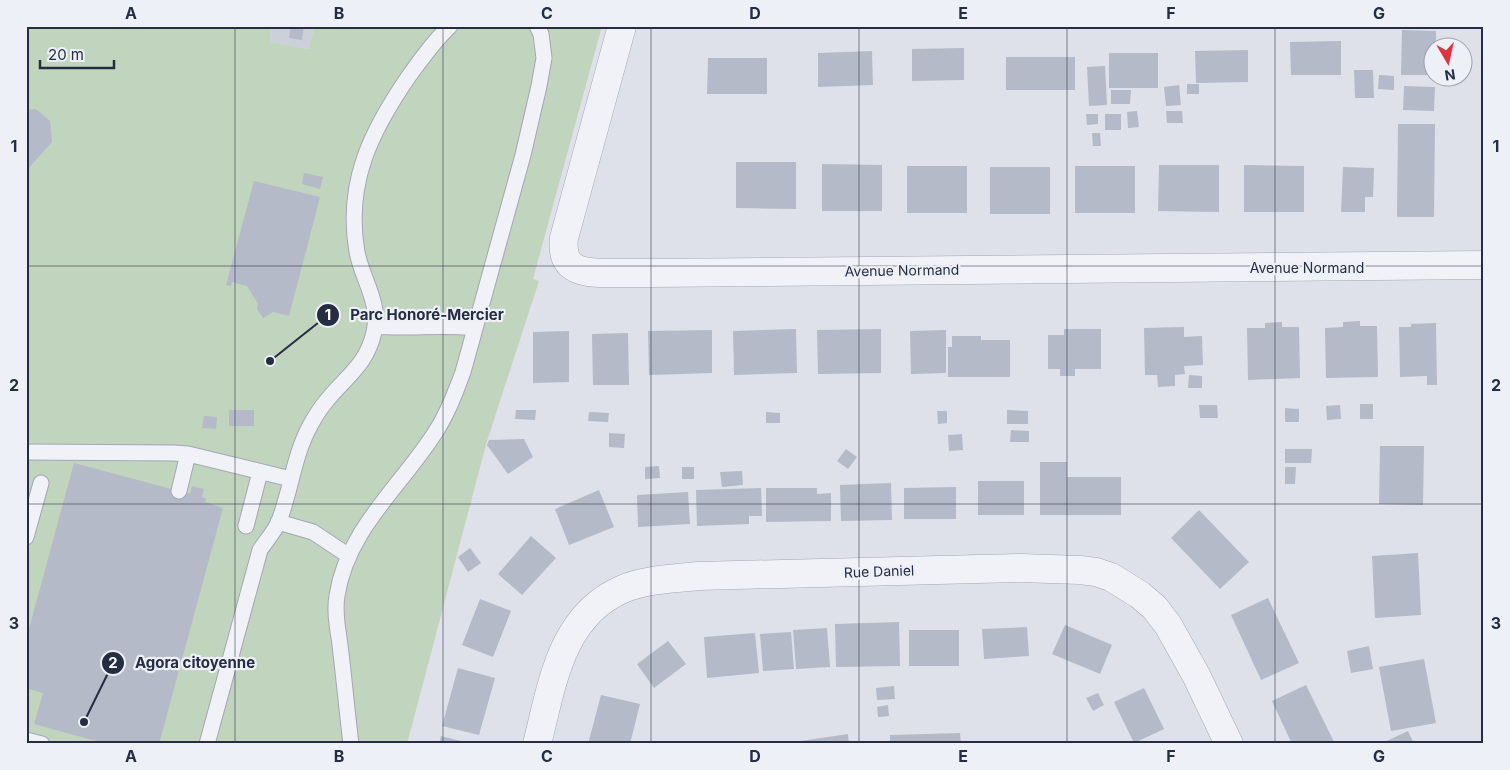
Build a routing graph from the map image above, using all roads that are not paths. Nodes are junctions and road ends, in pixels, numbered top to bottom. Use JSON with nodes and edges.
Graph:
{"nodes":[{"id":1,"x":450,"y":26,"type":"edge"},
{"id":2,"x":537,"y":26,"type":"edge"},
{"id":3,"x":622,"y":26,"type":"edge"},
{"id":4,"x":1484,"y":265,"type":"edge"},
{"id":5,"x":375,"y":326,"type":"junction"},
{"id":6,"x":475,"y":328,"type":"junction"},
{"id":7,"x":26,"y":452,"type":"edge"},
{"id":8,"x":188,"y":454,"type":"junction"},
{"id":9,"x":260,"y":472,"type":"junction"},
{"id":10,"x":291,"y":479,"type":"junction"},
{"id":11,"x":41,"y":483,"type":"dead end"},
{"id":12,"x":179,"y":491,"type":"dead end"},
{"id":13,"x":278,"y":522,"type":"junction"},
{"id":14,"x":246,"y":526,"type":"dead end"},
{"id":15,"x":26,"y":537,"type":"edge"},
{"id":16,"x":349,"y":556,"type":"junction"},
{"id":17,"x":26,"y":740,"type":"edge"},
{"id":18,"x":42,"y":744,"type":"edge"},
{"id":19,"x":207,"y":744,"type":"edge"},
{"id":20,"x":351,"y":744,"type":"edge"},
{"id":21,"x":537,"y":744,"type":"edge"},
{"id":22,"x":1229,"y":744,"type":"edge"}],
"edges":[{"from":1,"to":5,"type":"lane"},
{"from":2,"to":6,"type":"lane"},
{"from":3,"to":4,"type":"street","name":"Avenue Normand"},
{"from":5,"to":6,"type":"lane"},
{"from":5,"to":10,"type":"lane"},
{"from":6,"to":16,"type":"lane"},
{"from":7,"to":8,"type":"lane"},
{"from":8,"to":9,"type":"lane"},
{"from":8,"to":12,"type":"lane"},
{"from":9,"to":10,"type":"lane"},
{"from":9,"to":14,"type":"lane"},
{"from":10,"to":13,"type":"lane"},
{"from":11,"to":15,"type":"lane"},
{"from":13,"to":16,"type":"lane"},
{"from":13,"to":19,"type":"lane"},
{"from":16,"to":20,"type":"lane"},
{"from":17,"to":18,"type":"lane"},
{"from":21,"to":22,"type":"street","name":"Rue Daniel"}]}
